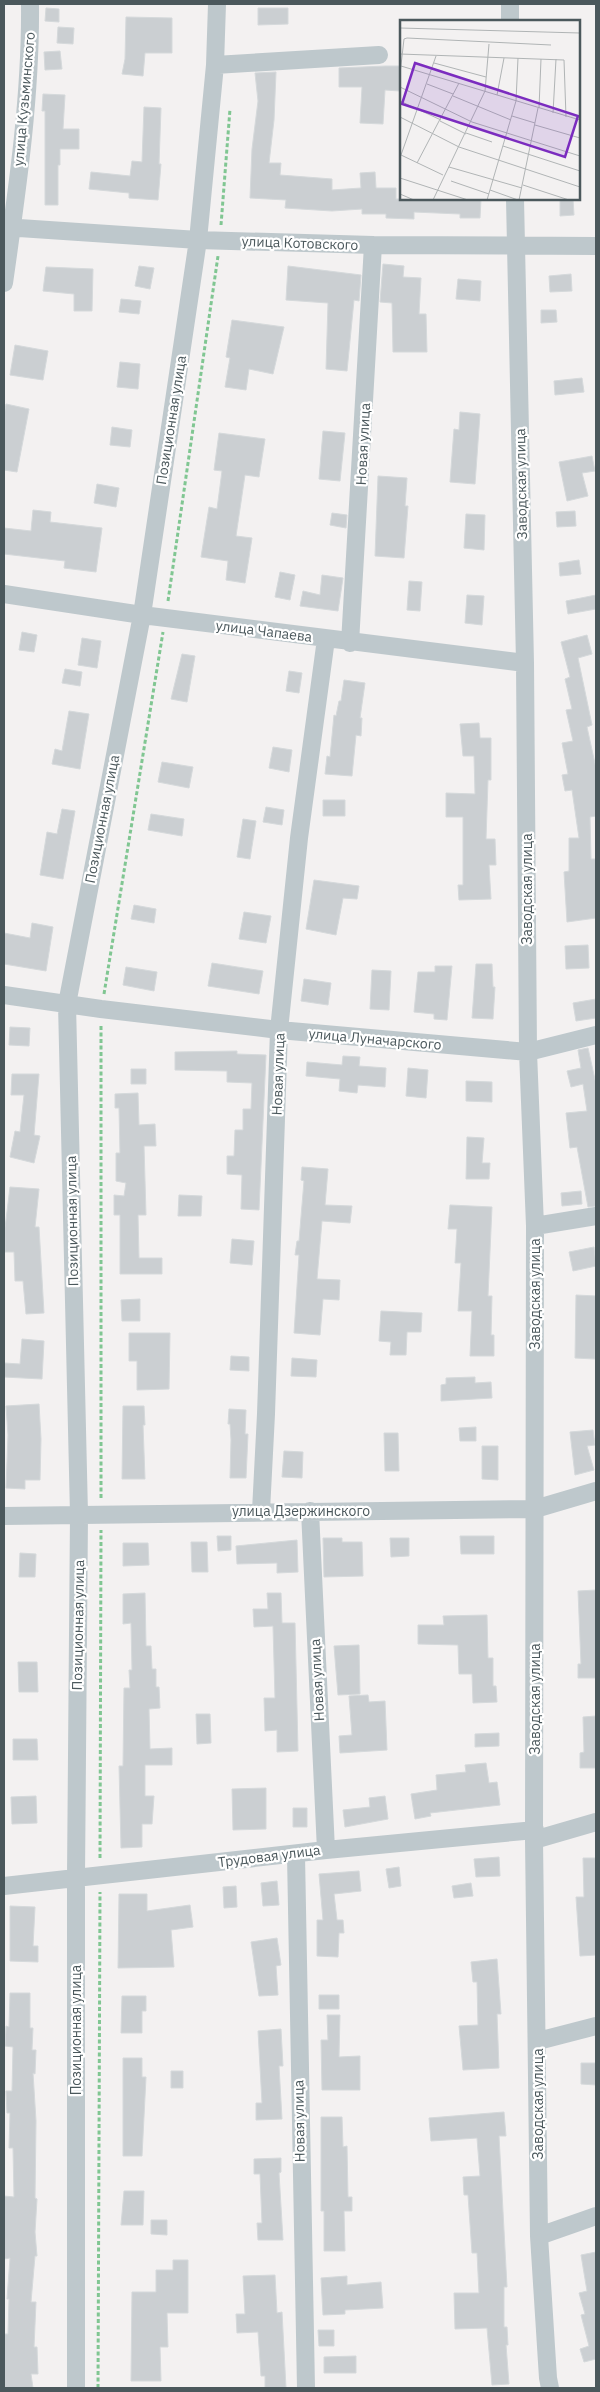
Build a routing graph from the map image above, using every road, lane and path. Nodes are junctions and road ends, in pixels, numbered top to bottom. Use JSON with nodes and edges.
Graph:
{"nodes":[{"id":1,"x":30,"y":4,"type":"edge"},
{"id":2,"x":217,"y":4,"type":"edge"},
{"id":3,"x":510,"y":4,"type":"edge"},
{"id":4,"x":510,"y":20,"type":"edge"},
{"id":5,"x":379,"y":55,"type":"dead end"},
{"id":6,"x":215,"y":65,"type":"junction"},
{"id":7,"x":230,"y":103,"type":"dead end"},
{"id":8,"x":515,"y":200,"type":"edge"},
{"id":9,"x":8,"y":227,"type":"edge"},
{"id":10,"x":198,"y":240,"type":"junction"},
{"id":11,"x":220,"y":240,"type":"junction"},
{"id":12,"x":374,"y":245,"type":"junction"},
{"id":13,"x":516,"y":246,"type":"junction"},
{"id":14,"x":596,"y":246,"type":"edge"},
{"id":15,"x":4,"y":283,"type":"edge"},
{"id":16,"x":4,"y":594,"type":"edge"},
{"id":17,"x":142,"y":615,"type":"junction"},
{"id":18,"x":165,"y":618,"type":"junction"},
{"id":19,"x":326,"y":639,"type":"junction"},
{"id":20,"x":350,"y":642,"type":"junction"},
{"id":21,"x":525,"y":663,"type":"junction"},
{"id":22,"x":4,"y":995,"type":"edge"},
{"id":23,"x":67,"y":1004,"type":"junction"},
{"id":24,"x":101,"y":1009,"type":"junction"},
{"id":25,"x":279,"y":1030,"type":"junction"},
{"id":26,"x":596,"y":1035,"type":"edge"},
{"id":27,"x":528,"y":1052,"type":"junction"},
{"id":28,"x":596,"y":1216,"type":"edge"},
{"id":29,"x":535,"y":1226,"type":"junction"},
{"id":30,"x":596,"y":1491,"type":"edge"},
{"id":31,"x":535,"y":1508,"type":"junction"},
{"id":32,"x":261,"y":1511,"type":"junction"},
{"id":33,"x":310,"y":1511,"type":"junction"},
{"id":34,"x":100,"y":1513,"type":"junction"},
{"id":35,"x":79,"y":1514,"type":"junction"},
{"id":36,"x":4,"y":1516,"type":"edge"},
{"id":37,"x":596,"y":1822,"type":"edge"},
{"id":38,"x":535,"y":1835,"type":"junction"},
{"id":39,"x":326,"y":1850,"type":"junction"},
{"id":40,"x":296,"y":1855,"type":"junction"},
{"id":41,"x":100,"y":1875,"type":"junction"},
{"id":42,"x":76,"y":1877,"type":"junction"},
{"id":43,"x":4,"y":1886,"type":"edge"},
{"id":44,"x":596,"y":2026,"type":"edge"},
{"id":45,"x":538,"y":2041,"type":"junction"},
{"id":46,"x":596,"y":2216,"type":"edge"},
{"id":47,"x":539,"y":2236,"type":"junction"},
{"id":48,"x":76,"y":2388,"type":"edge"},
{"id":49,"x":98,"y":2388,"type":"edge"},
{"id":50,"x":306,"y":2388,"type":"edge"},
{"id":51,"x":550,"y":2388,"type":"edge"}],
"edges":[{"from":1,"to":9,"type":"street","name":"улица Кузьминского"},
{"from":2,"to":6,"type":"street","name":"Позиционная улица"},
{"from":3,"to":4,"type":"street"},
{"from":5,"to":6,"type":"street"},
{"from":6,"to":10,"type":"street","name":"Позиционная улица"},
{"from":7,"to":11,"type":"path"},
{"from":8,"to":13,"type":"street","name":"Заводская улица"},
{"from":9,"to":10,"type":"street","name":"улица Котовского"},
{"from":9,"to":15,"type":"street","name":"улица Кузьминского"},
{"from":10,"to":11,"type":"street","name":"улица Котовского"},
{"from":10,"to":17,"type":"street","name":"Позиционная улица"},
{"from":11,"to":12,"type":"street","name":"улица Котовского"},
{"from":11,"to":18,"type":"path"},
{"from":12,"to":13,"type":"street","name":"улица Котовского"},
{"from":12,"to":20,"type":"street","name":"Новая улица"},
{"from":13,"to":14,"type":"street","name":"улица Котовского"},
{"from":13,"to":21,"type":"street","name":"Заводская улица"},
{"from":16,"to":17,"type":"street","name":"улица Чапаева"},
{"from":17,"to":18,"type":"street","name":"улица Чапаева"},
{"from":17,"to":23,"type":"street","name":"Позиционная улица"},
{"from":18,"to":19,"type":"street","name":"улица Чапаева"},
{"from":18,"to":24,"type":"path"},
{"from":19,"to":20,"type":"street","name":"улица Чапаева"},
{"from":19,"to":25,"type":"street","name":"Новая улица"},
{"from":20,"to":21,"type":"street","name":"улица Чапаева"},
{"from":21,"to":27,"type":"street","name":"Заводская улица"},
{"from":22,"to":23,"type":"street","name":"улица Луначарского"},
{"from":23,"to":24,"type":"street","name":"улица Луначарского"},
{"from":23,"to":35,"type":"street","name":"Позиционная улица"},
{"from":24,"to":25,"type":"street","name":"улица Луначарского"},
{"from":24,"to":34,"type":"path"},
{"from":25,"to":27,"type":"street","name":"улица Луначарского"},
{"from":25,"to":32,"type":"street","name":"Новая улица"},
{"from":26,"to":27,"type":"street","name":"улица Луначарского"},
{"from":27,"to":29,"type":"street","name":"Заводская улица"},
{"from":28,"to":29,"type":"street"},
{"from":29,"to":31,"type":"street","name":"Заводская улица"},
{"from":30,"to":31,"type":"street","name":"улица Дзержинского"},
{"from":31,"to":33,"type":"street","name":"улица Дзержинского"},
{"from":31,"to":38,"type":"street","name":"Заводская улица"},
{"from":32,"to":33,"type":"street","name":"улица Дзержинского"},
{"from":32,"to":34,"type":"street","name":"улица Дзержинского"},
{"from":33,"to":39,"type":"street","name":"Новая улица"},
{"from":34,"to":35,"type":"street","name":"улица Дзержинского"},
{"from":34,"to":41,"type":"path"},
{"from":35,"to":36,"type":"street","name":"улица Дзержинского"},
{"from":35,"to":42,"type":"street","name":"Позиционная улица"},
{"from":37,"to":38,"type":"street","name":"Трудовая улица"},
{"from":38,"to":39,"type":"street","name":"Трудовая улица"},
{"from":38,"to":45,"type":"street","name":"Заводская улица"},
{"from":39,"to":40,"type":"street","name":"Трудовая улица"},
{"from":40,"to":41,"type":"street","name":"Трудовая улица"},
{"from":40,"to":50,"type":"street","name":"Новая улица"},
{"from":41,"to":42,"type":"street","name":"Трудовая улица"},
{"from":41,"to":49,"type":"path"},
{"from":42,"to":43,"type":"street","name":"Трудовая улица"},
{"from":42,"to":48,"type":"street","name":"Позиционная улица"},
{"from":44,"to":45,"type":"street"},
{"from":45,"to":47,"type":"street","name":"Заводская улица"},
{"from":46,"to":47,"type":"street"},
{"from":47,"to":51,"type":"street","name":"Заводская улица"}]}
